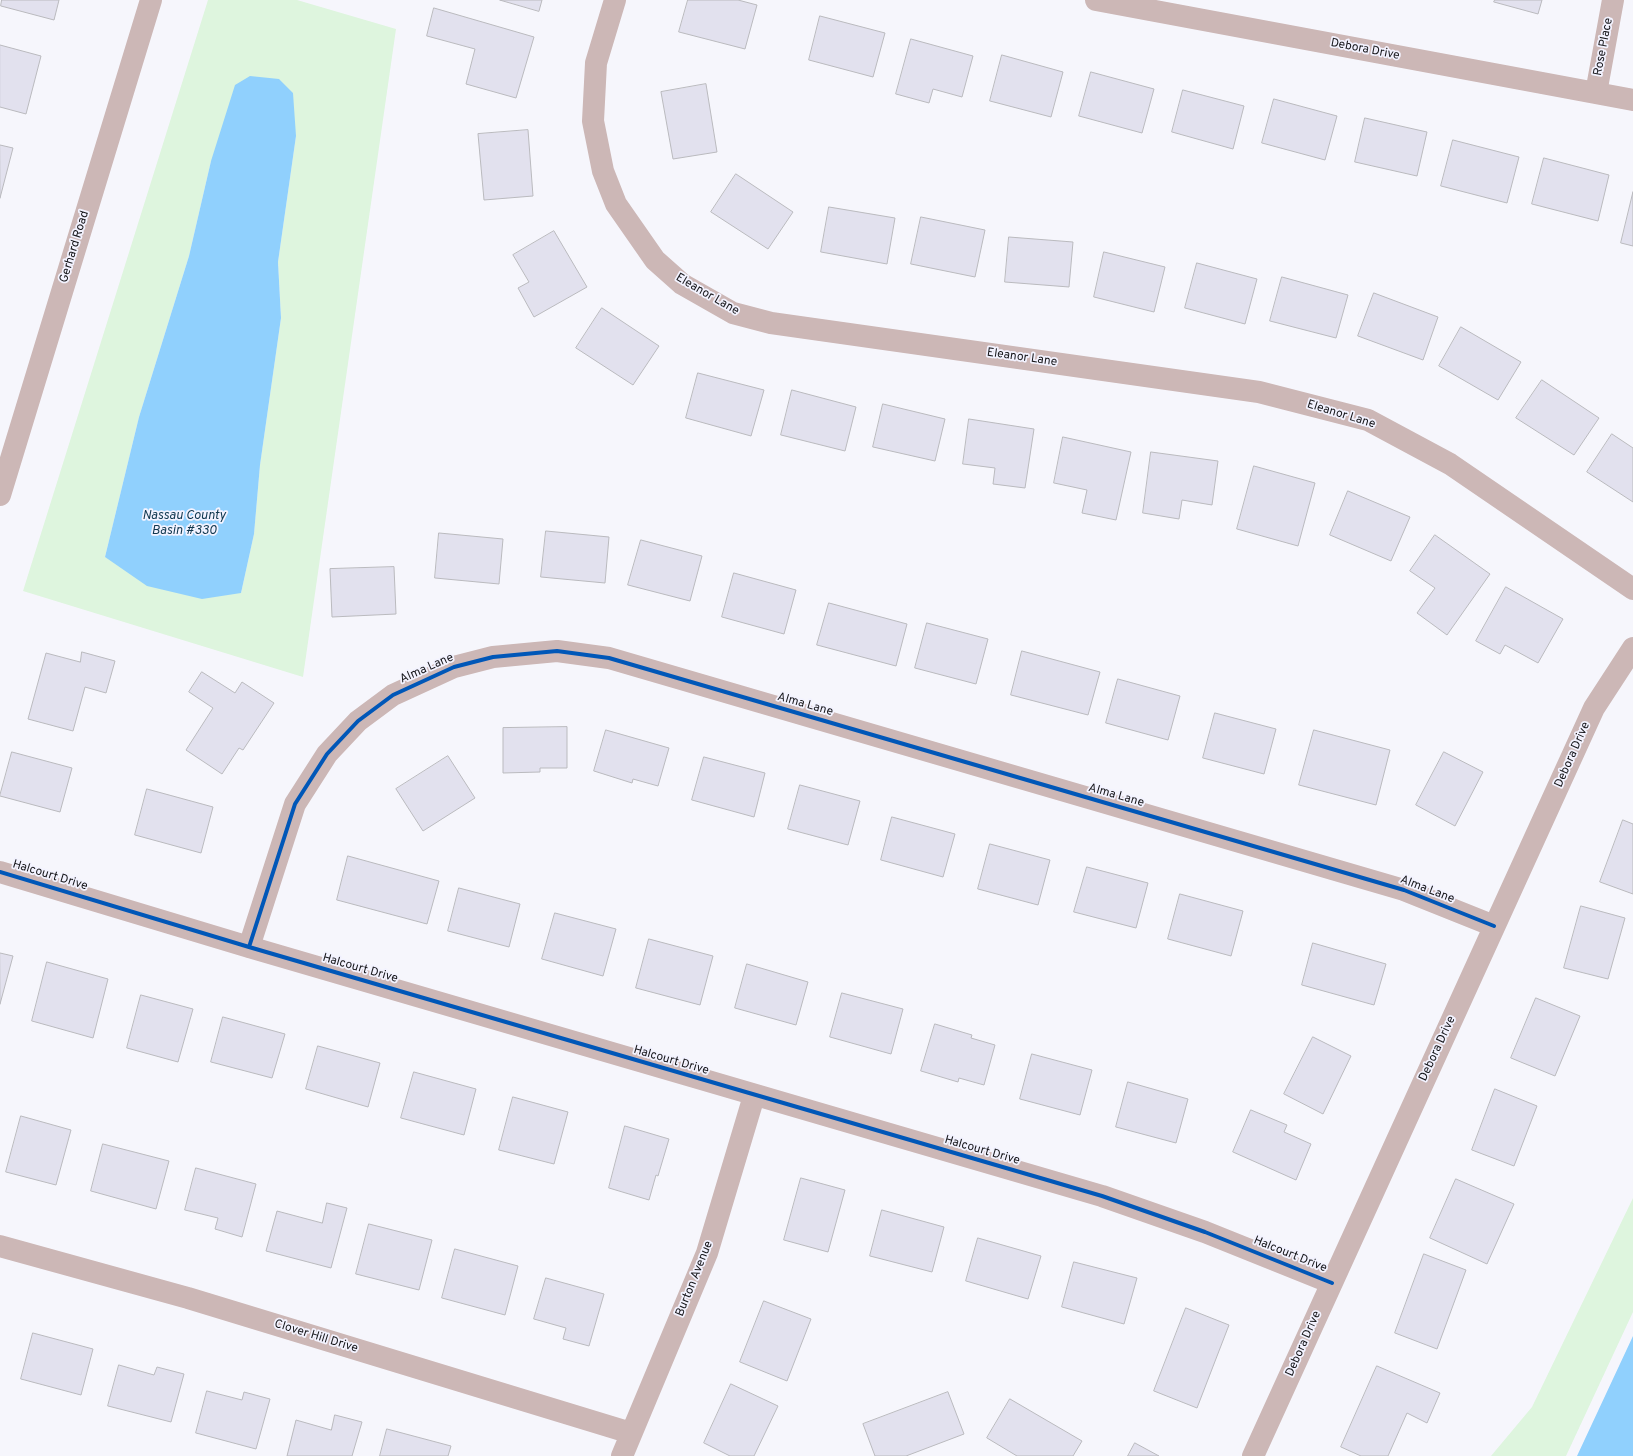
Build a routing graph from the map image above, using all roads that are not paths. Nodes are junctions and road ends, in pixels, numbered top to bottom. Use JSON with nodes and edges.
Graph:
{"nodes":[{"id":1,"x":151,"y":0,"type":"edge"},
{"id":2,"x":615,"y":0,"type":"edge"},
{"id":3,"x":1096,"y":0,"type":"edge"},
{"id":4,"x":1613,"y":0,"type":"edge"},
{"id":5,"x":1596,"y":93,"type":"junction"},
{"id":6,"x":1633,"y":100,"type":"edge"},
{"id":7,"x":0,"y":495,"type":"edge"},
{"id":8,"x":1633,"y":589,"type":"edge"},
{"id":9,"x":1633,"y":648,"type":"edge"},
{"id":10,"x":0,"y":872,"type":"edge"},
{"id":11,"x":1494,"y":926,"type":"junction"},
{"id":12,"x":249,"y":947,"type":"junction"},
{"id":13,"x":754,"y":1096,"type":"junction"},
{"id":14,"x":0,"y":1246,"type":"edge"},
{"id":15,"x":1332,"y":1283,"type":"junction"},
{"id":16,"x":631,"y":1433,"type":"junction"},
{"id":17,"x":622,"y":1456,"type":"edge"},
{"id":18,"x":1253,"y":1456,"type":"edge"}],
"edges":[{"from":1,"to":7,"type":"street","name":"Gerhard Road"},
{"from":2,"to":8,"type":"street","name":"Eleanor Lane"},
{"from":3,"to":5,"type":"street","name":"Debora Drive"},
{"from":4,"to":5,"type":"street","name":"Rose Place"},
{"from":5,"to":6,"type":"street","name":"Debora Drive"},
{"from":9,"to":11,"type":"street","name":"Debora Drive"},
{"from":10,"to":12,"type":"street","name":"Halcourt Drive"},
{"from":11,"to":12,"type":"street","name":"Alma Lane"},
{"from":11,"to":15,"type":"street","name":"Debora Drive"},
{"from":12,"to":13,"type":"street","name":"Halcourt Drive"},
{"from":13,"to":15,"type":"street","name":"Halcourt Drive"},
{"from":13,"to":16,"type":"street","name":"Burton Avenue"},
{"from":14,"to":16,"type":"street","name":"Clover Hill Drive"},
{"from":15,"to":18,"type":"street","name":"Debora Drive"},
{"from":16,"to":17,"type":"street","name":"Burton Avenue"}]}
